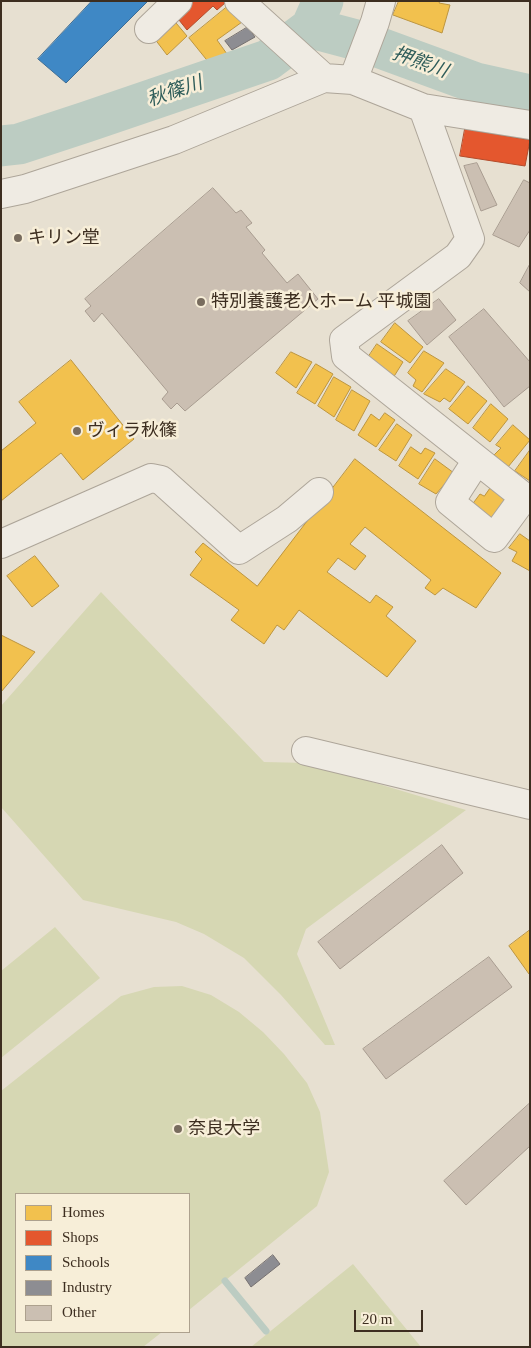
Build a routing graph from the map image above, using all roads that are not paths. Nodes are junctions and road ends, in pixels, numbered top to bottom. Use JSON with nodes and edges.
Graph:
{"nodes":[{"id":1,"x":178,"y":1,"type":"edge"},
{"id":2,"x":239,"y":1,"type":"edge"},
{"id":3,"x":378,"y":12,"type":"edge"},
{"id":4,"x":149,"y":29,"type":"dead end"},
{"id":5,"x":357,"y":71,"type":"junction"},
{"id":6,"x":324,"y":78,"type":"junction"},
{"id":7,"x":423,"y":108,"type":"junction"},
{"id":8,"x":530,"y":124,"type":"edge"},
{"id":9,"x":1,"y":194,"type":"edge"},
{"id":10,"x":477,"y":460,"type":"dead end"},
{"id":11,"x":319,"y":492,"type":"dead end"},
{"id":12,"x":1,"y":544,"type":"edge"},
{"id":13,"x":306,"y":751,"type":"dead end"},
{"id":14,"x":530,"y":805,"type":"edge"}],
"edges":[{"from":1,"to":4,"type":"street"},
{"from":2,"to":6,"type":"street"},
{"from":3,"to":5,"type":"street"},
{"from":5,"to":6,"type":"street"},
{"from":5,"to":7,"type":"street"},
{"from":6,"to":9,"type":"street"},
{"from":7,"to":8,"type":"street"},
{"from":7,"to":10,"type":"street"},
{"from":11,"to":12,"type":"street"},
{"from":13,"to":14,"type":"street"}]}
